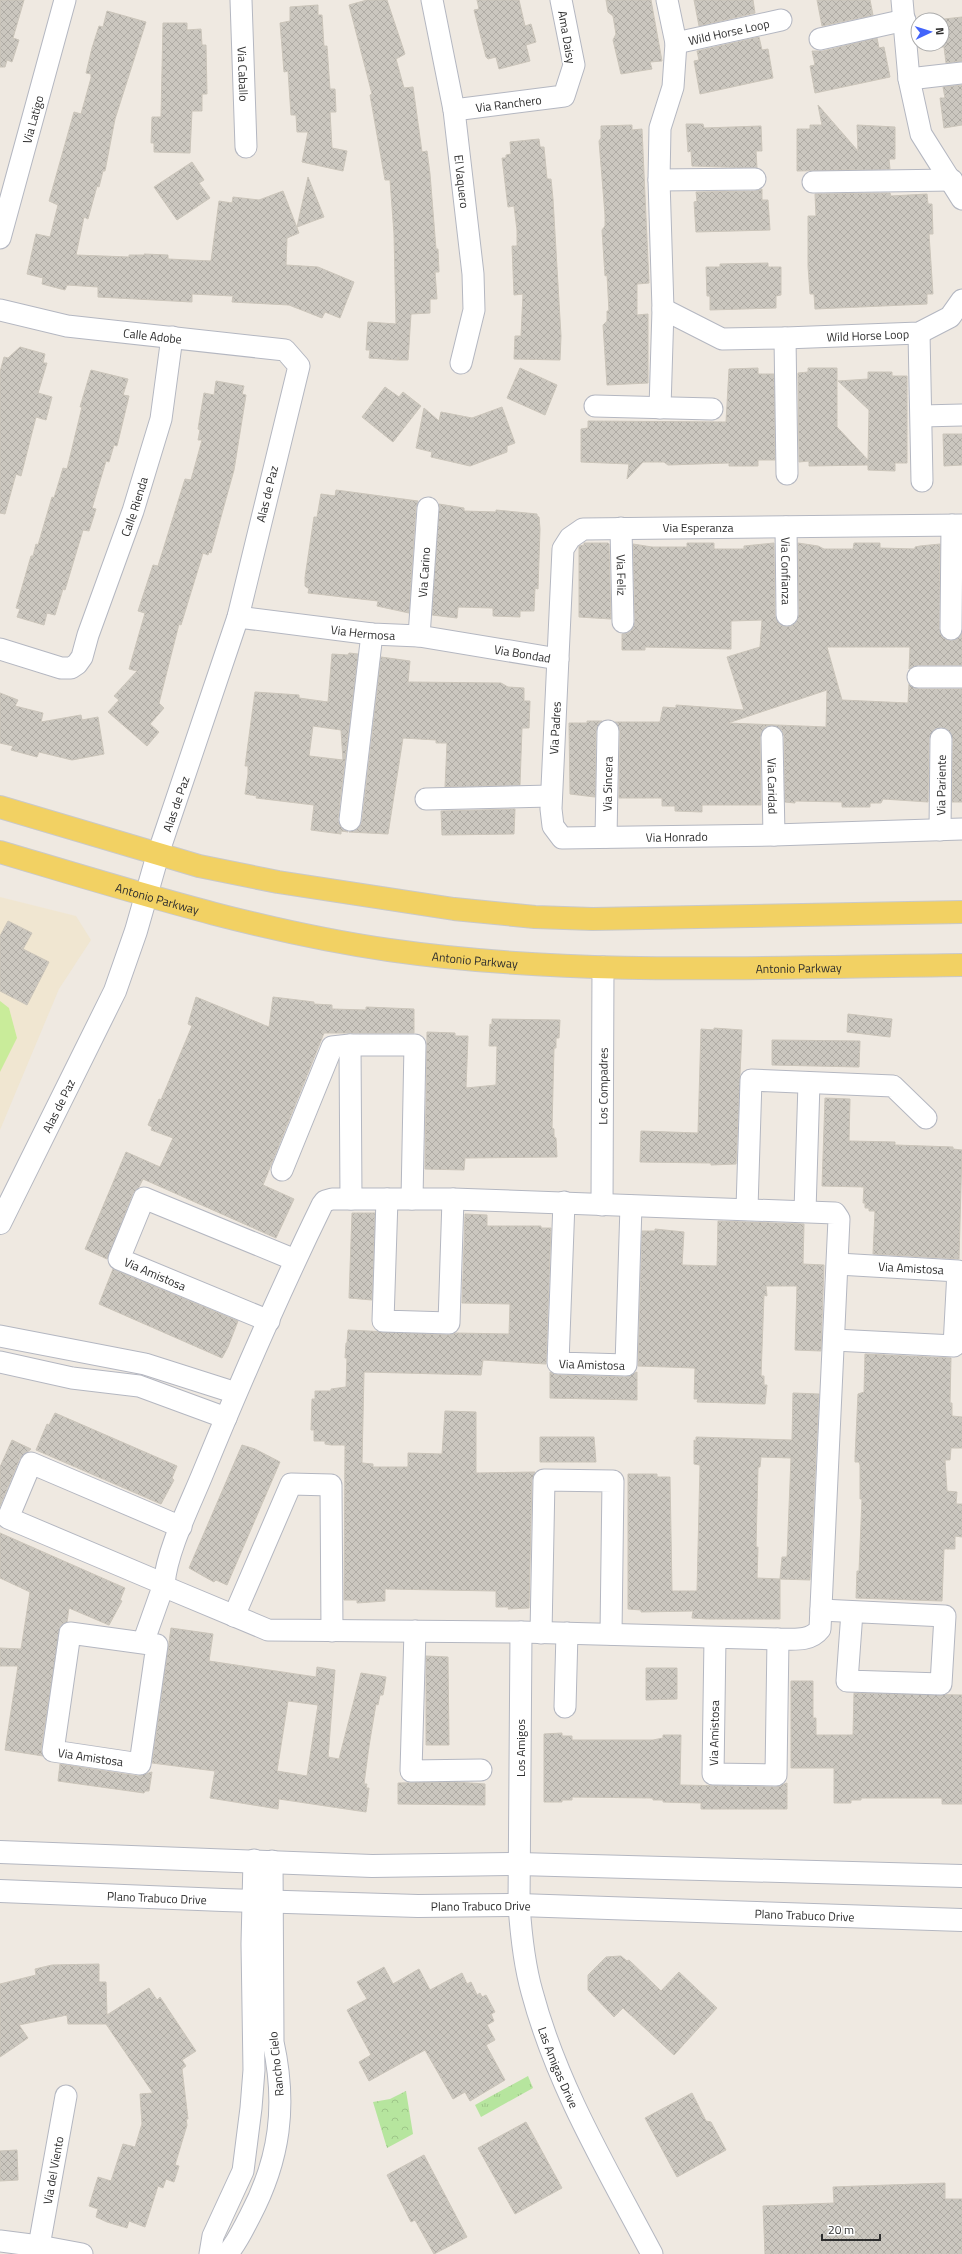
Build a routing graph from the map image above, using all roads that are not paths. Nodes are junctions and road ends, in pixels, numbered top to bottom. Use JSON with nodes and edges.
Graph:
{"nodes":[{"id":1,"x":65,"y":0,"type":"edge"},
{"id":2,"x":241,"y":0,"type":"edge"},
{"id":3,"x":432,"y":0,"type":"edge"},
{"id":4,"x":561,"y":0,"type":"edge"},
{"id":5,"x":667,"y":0,"type":"edge"},
{"id":6,"x":903,"y":10,"type":"edge"},
{"id":7,"x":781,"y":20,"type":"dead end"},
{"id":8,"x":820,"y":39,"type":"dead end"},
{"id":9,"x":676,"y":43,"type":"junction"},
{"id":10,"x":962,"y":73,"type":"edge"},
{"id":11,"x":909,"y":79,"type":"junction"},
{"id":12,"x":564,"y":96,"type":"joint"},
{"id":13,"x":454,"y":110,"type":"junction"},
{"id":14,"x":246,"y":147,"type":"dead end"},
{"id":15,"x":754,"y":179,"type":"dead end"},
{"id":16,"x":659,"y":180,"type":"junction"},
{"id":17,"x":952,"y":180,"type":"junction"},
{"id":18,"x":813,"y":182,"type":"dead end"},
{"id":19,"x":962,"y":199,"type":"edge"},
{"id":20,"x":0,"y":238,"type":"edge"},
{"id":21,"x":962,"y":300,"type":"edge"},
{"id":22,"x":663,"y":309,"type":"junction"},
{"id":23,"x":0,"y":310,"type":"edge"},
{"id":24,"x":919,"y":333,"type":"junction"},
{"id":25,"x":172,"y":336,"type":"junction"},
{"id":26,"x":785,"y":338,"type":"junction"},
{"id":27,"x":461,"y":363,"type":"dead end"},
{"id":28,"x":299,"y":366,"type":"joint"},
{"id":29,"x":596,"y":406,"type":"dead end"},
{"id":30,"x":660,"y":408,"type":"junction"},
{"id":31,"x":712,"y":409,"type":"dead end"},
{"id":32,"x":962,"y":415,"type":"edge"},
{"id":33,"x":922,"y":416,"type":"junction"},
{"id":34,"x":788,"y":474,"type":"dead end"},
{"id":35,"x":922,"y":481,"type":"dead end"},
{"id":36,"x":428,"y":508,"type":"dead end"},
{"id":37,"x":957,"y":525,"type":"edge"},
{"id":38,"x":786,"y":527,"type":"junction"},
{"id":39,"x":621,"y":528,"type":"junction"},
{"id":40,"x":787,"y":616,"type":"dead end"},
{"id":41,"x":238,"y":617,"type":"junction"},
{"id":42,"x":622,"y":622,"type":"dead end"},
{"id":43,"x":951,"y":629,"type":"dead end"},
{"id":44,"x":372,"y":634,"type":"junction"},
{"id":45,"x":419,"y":636,"type":"junction"},
{"id":46,"x":488,"y":647,"type":"joint"},
{"id":47,"x":0,"y":649,"type":"edge"},
{"id":48,"x":558,"y":659,"type":"junction"},
{"id":49,"x":918,"y":676,"type":"dead end"},
{"id":50,"x":962,"y":677,"type":"edge"},
{"id":51,"x":608,"y":731,"type":"dead end"},
{"id":52,"x":772,"y":737,"type":"dead end"},
{"id":53,"x":941,"y":739,"type":"dead end"},
{"id":54,"x":551,"y":796,"type":"junction"},
{"id":55,"x":426,"y":799,"type":"dead end"},
{"id":56,"x":0,"y":807,"type":"edge"},
{"id":57,"x":350,"y":820,"type":"dead end"},
{"id":58,"x":962,"y":829,"type":"edge"},
{"id":59,"x":940,"y":830,"type":"junction"},
{"id":60,"x":774,"y":835,"type":"junction"},
{"id":61,"x":606,"y":837,"type":"junction"},
{"id":62,"x":0,"y":852,"type":"edge"},
{"id":63,"x":158,"y":854,"type":"junction"},
{"id":64,"x":147,"y":895,"type":"junction"},
{"id":65,"x":962,"y":912,"type":"edge"},
{"id":66,"x":962,"y":965,"type":"edge"},
{"id":67,"x":603,"y":967,"type":"junction"},
{"id":68,"x":350,"y":1045,"type":"junction"},
{"id":69,"x":809,"y":1083,"type":"junction"},
{"id":70,"x":926,"y":1118,"type":"dead end"},
{"id":71,"x":282,"y":1170,"type":"dead end"},
{"id":72,"x":351,"y":1199,"type":"junction"},
{"id":73,"x":387,"y":1199,"type":"junction"},
{"id":74,"x":412,"y":1199,"type":"junction"},
{"id":75,"x":453,"y":1199,"type":"junction"},
{"id":76,"x":564,"y":1202,"type":"junction"},
{"id":77,"x":602,"y":1205,"type":"junction"},
{"id":78,"x":631,"y":1206,"type":"junction"},
{"id":79,"x":748,"y":1208,"type":"junction"},
{"id":80,"x":805,"y":1211,"type":"junction"},
{"id":81,"x":0,"y":1224,"type":"edge"},
{"id":82,"x":295,"y":1260,"type":"junction"},
{"id":83,"x":838,"y":1264,"type":"junction"},
{"id":84,"x":269,"y":1321,"type":"junction"},
{"id":85,"x":0,"y":1336,"type":"edge"},
{"id":86,"x":834,"y":1340,"type":"junction"},
{"id":87,"x":0,"y":1362,"type":"edge"},
{"id":88,"x":236,"y":1392,"type":"junction"},
{"id":89,"x":226,"y":1418,"type":"junction"},
{"id":90,"x":181,"y":1527,"type":"junction"},
{"id":91,"x":164,"y":1584,"type":"junction"},
{"id":92,"x":821,"y":1610,"type":"junction"},
{"id":93,"x":852,"y":1612,"type":"junction"},
{"id":94,"x":234,"y":1616,"type":"junction"},
{"id":95,"x":332,"y":1631,"type":"junction"},
{"id":96,"x":415,"y":1631,"type":"junction"},
{"id":97,"x":531,"y":1632,"type":"junction"},
{"id":98,"x":567,"y":1633,"type":"junction"},
{"id":99,"x":611,"y":1634,"type":"junction"},
{"id":100,"x":715,"y":1638,"type":"junction"},
{"id":101,"x":778,"y":1639,"type":"junction"},
{"id":102,"x":143,"y":1643,"type":"junction"},
{"id":103,"x":565,"y":1707,"type":"dead end"},
{"id":104,"x":480,"y":1770,"type":"dead end"},
{"id":105,"x":0,"y":1852,"type":"edge"},
{"id":106,"x":263,"y":1861,"type":"junction"},
{"id":107,"x":520,"y":1864,"type":"junction"},
{"id":108,"x":962,"y":1876,"type":"edge"},
{"id":109,"x":0,"y":1891,"type":"edge"},
{"id":110,"x":263,"y":1901,"type":"junction"},
{"id":111,"x":520,"y":1905,"type":"junction"},
{"id":112,"x":962,"y":1920,"type":"edge"},
{"id":113,"x":66,"y":2096,"type":"dead end"},
{"id":114,"x":251,"y":2108,"type":"junction"},
{"id":115,"x":281,"y":2112,"type":"junction"},
{"id":116,"x":243,"y":2172,"type":"junction"},
{"id":117,"x":269,"y":2175,"type":"junction"},
{"id":118,"x":0,"y":2241,"type":"edge"},
{"id":119,"x":39,"y":2246,"type":"junction"},
{"id":120,"x":82,"y":2254,"type":"edge"},
{"id":121,"x":210,"y":2254,"type":"edge"},
{"id":122,"x":226,"y":2254,"type":"edge"},
{"id":123,"x":652,"y":2254,"type":"edge"}],
"edges":[{"from":1,"to":20,"type":"street","name":"Via Latigo"},
{"from":2,"to":14,"type":"street","name":"Via Caballo"},
{"from":3,"to":13,"type":"street","name":"El Vaquero"},
{"from":4,"to":12,"type":"street","name":"Ama Daisy"},
{"from":5,"to":9,"type":"street","name":"Wild Horse Loop"},
{"from":6,"to":8,"type":"street"},
{"from":6,"to":11,"type":"street"},
{"from":7,"to":9,"type":"street","name":"Wild Horse Loop"},
{"from":9,"to":16,"type":"street","name":"Wild Horse Loop"},
{"from":10,"to":11,"type":"street"},
{"from":11,"to":17,"type":"street"},
{"from":12,"to":13,"type":"street","name":"Via Ranchero"},
{"from":13,"to":27,"type":"street","name":"El Vaquero"},
{"from":15,"to":16,"type":"street"},
{"from":16,"to":22,"type":"street","name":"Wild Horse Loop"},
{"from":17,"to":18,"type":"street"},
{"from":17,"to":19,"type":"street"},
{"from":21,"to":24,"type":"street","name":"Wild Horse Loop"},
{"from":22,"to":26,"type":"street","name":"Wild Horse Loop"},
{"from":22,"to":30,"type":"street","name":"Wild Horse Loop"},
{"from":23,"to":25,"type":"street","name":"Calle Adobe"},
{"from":24,"to":26,"type":"street","name":"Wild Horse Loop"},
{"from":24,"to":33,"type":"street"},
{"from":25,"to":28,"type":"street","name":"Calle Adobe"},
{"from":25,"to":47,"type":"street","name":"Calle Rienda"},
{"from":26,"to":34,"type":"street"},
{"from":28,"to":41,"type":"street","name":"Alas de Paz"},
{"from":29,"to":30,"type":"street"},
{"from":30,"to":31,"type":"street"},
{"from":32,"to":33,"type":"street"},
{"from":33,"to":35,"type":"street"},
{"from":36,"to":45,"type":"street","name":"Via Carino"},
{"from":37,"to":38,"type":"street","name":"Via Esperanza"},
{"from":37,"to":43,"type":"street"},
{"from":38,"to":39,"type":"street","name":"Via Esperanza"},
{"from":38,"to":40,"type":"street","name":"Via Confianza"},
{"from":39,"to":42,"type":"street","name":"Via Feliz"},
{"from":39,"to":48,"type":"street","name":"Via Esperanza"},
{"from":41,"to":44,"type":"street","name":"Via Hermosa"},
{"from":41,"to":63,"type":"street","name":"Alas de Paz"},
{"from":44,"to":45,"type":"street","name":"Via Hermosa"},
{"from":44,"to":57,"type":"street"},
{"from":45,"to":46,"type":"street","name":"Via Hermosa"},
{"from":46,"to":48,"type":"street","name":"Via Bondad"},
{"from":48,"to":54,"type":"street","name":"Via Padres"},
{"from":49,"to":50,"type":"street"},
{"from":51,"to":61,"type":"street","name":"Via Sincera"},
{"from":52,"to":60,"type":"street","name":"Via Caridad"},
{"from":53,"to":59,"type":"street","name":"Via Pariente"},
{"from":54,"to":55,"type":"street"},
{"from":54,"to":61,"type":"street","name":"Via Honrado"},
{"from":56,"to":63,"type":"main road"},
{"from":58,"to":59,"type":"street","name":"Via Honrado"},
{"from":59,"to":60,"type":"street","name":"Via Honrado"},
{"from":60,"to":61,"type":"street","name":"Via Honrado"},
{"from":62,"to":64,"type":"main road","name":"Antonio Parkway"},
{"from":63,"to":64,"type":"main road","name":"Alas de Paz"},
{"from":63,"to":65,"type":"main road"},
{"from":64,"to":67,"type":"main road","name":"Antonio Parkway"},
{"from":64,"to":81,"type":"main road","name":"Alas de Paz"},
{"from":66,"to":67,"type":"main road","name":"Antonio Parkway"},
{"from":67,"to":77,"type":"street","name":"Los Compadres"},
{"from":68,"to":71,"type":"street"},
{"from":68,"to":72,"type":"street"},
{"from":68,"to":74,"type":"street"},
{"from":69,"to":70,"type":"street"},
{"from":69,"to":79,"type":"street"},
{"from":69,"to":80,"type":"street"},
{"from":72,"to":73,"type":"street"},
{"from":72,"to":82,"type":"street"},
{"from":73,"to":74,"type":"street"},
{"from":73,"to":75,"type":"street"},
{"from":74,"to":75,"type":"street"},
{"from":75,"to":76,"type":"street"},
{"from":76,"to":77,"type":"street"},
{"from":76,"to":78,"type":"street","name":"Via Amistosa"},
{"from":77,"to":78,"type":"street"},
{"from":78,"to":79,"type":"street"},
{"from":79,"to":80,"type":"street"},
{"from":80,"to":83,"type":"street"},
{"from":82,"to":84,"type":"street"},
{"from":82,"to":84,"type":"street","name":"Via Amistosa"},
{"from":83,"to":86,"type":"street"},
{"from":83,"to":86,"type":"street","name":"Via Amistosa"},
{"from":84,"to":88,"type":"street"},
{"from":85,"to":88,"type":"street"},
{"from":86,"to":92,"type":"street"},
{"from":87,"to":89,"type":"street"},
{"from":88,"to":89,"type":"street"},
{"from":89,"to":90,"type":"street"},
{"from":90,"to":91,"type":"street"},
{"from":90,"to":91,"type":"street"},
{"from":91,"to":94,"type":"street"},
{"from":91,"to":102,"type":"street"},
{"from":92,"to":93,"type":"street"},
{"from":92,"to":101,"type":"street"},
{"from":93,"to":93,"type":"street"},
{"from":94,"to":95,"type":"street"},
{"from":94,"to":95,"type":"street"},
{"from":95,"to":96,"type":"street"},
{"from":96,"to":97,"type":"street"},
{"from":96,"to":104,"type":"street"},
{"from":97,"to":98,"type":"street"},
{"from":97,"to":99,"type":"street"},
{"from":97,"to":107,"type":"street","name":"Los Amigos"},
{"from":98,"to":99,"type":"street"},
{"from":98,"to":103,"type":"street"},
{"from":99,"to":100,"type":"street"},
{"from":100,"to":101,"type":"street"},
{"from":100,"to":101,"type":"street","name":"Via Amistosa"},
{"from":102,"to":102,"type":"street","name":"Via Amistosa"},
{"from":105,"to":106,"type":"main road"},
{"from":106,"to":107,"type":"main road"},
{"from":106,"to":110,"type":"street","name":"Rancho Cielo"},
{"from":107,"to":108,"type":"main road"},
{"from":107,"to":111,"type":"street","name":"Las Amigas Drive"},
{"from":109,"to":110,"type":"main road","name":"Plano Trabuco Drive"},
{"from":110,"to":111,"type":"main road","name":"Plano Trabuco Drive"},
{"from":110,"to":114,"type":"street","name":"Rancho Cielo"},
{"from":110,"to":115,"type":"street","name":"Rancho Cielo"},
{"from":111,"to":112,"type":"main road","name":"Plano Trabuco Drive"},
{"from":111,"to":123,"type":"street","name":"Las Amigas Drive"},
{"from":113,"to":119,"type":"street","name":"Via del Viento"},
{"from":114,"to":115,"type":"street"},
{"from":114,"to":116,"type":"street","name":"Rancho Cielo"},
{"from":115,"to":117,"type":"street","name":"Rancho Cielo"},
{"from":116,"to":117,"type":"street"},
{"from":116,"to":121,"type":"street","name":"Rancho Cielo"},
{"from":117,"to":122,"type":"street","name":"Rancho Cielo"},
{"from":118,"to":119,"type":"street"},
{"from":119,"to":120,"type":"street"}]}
